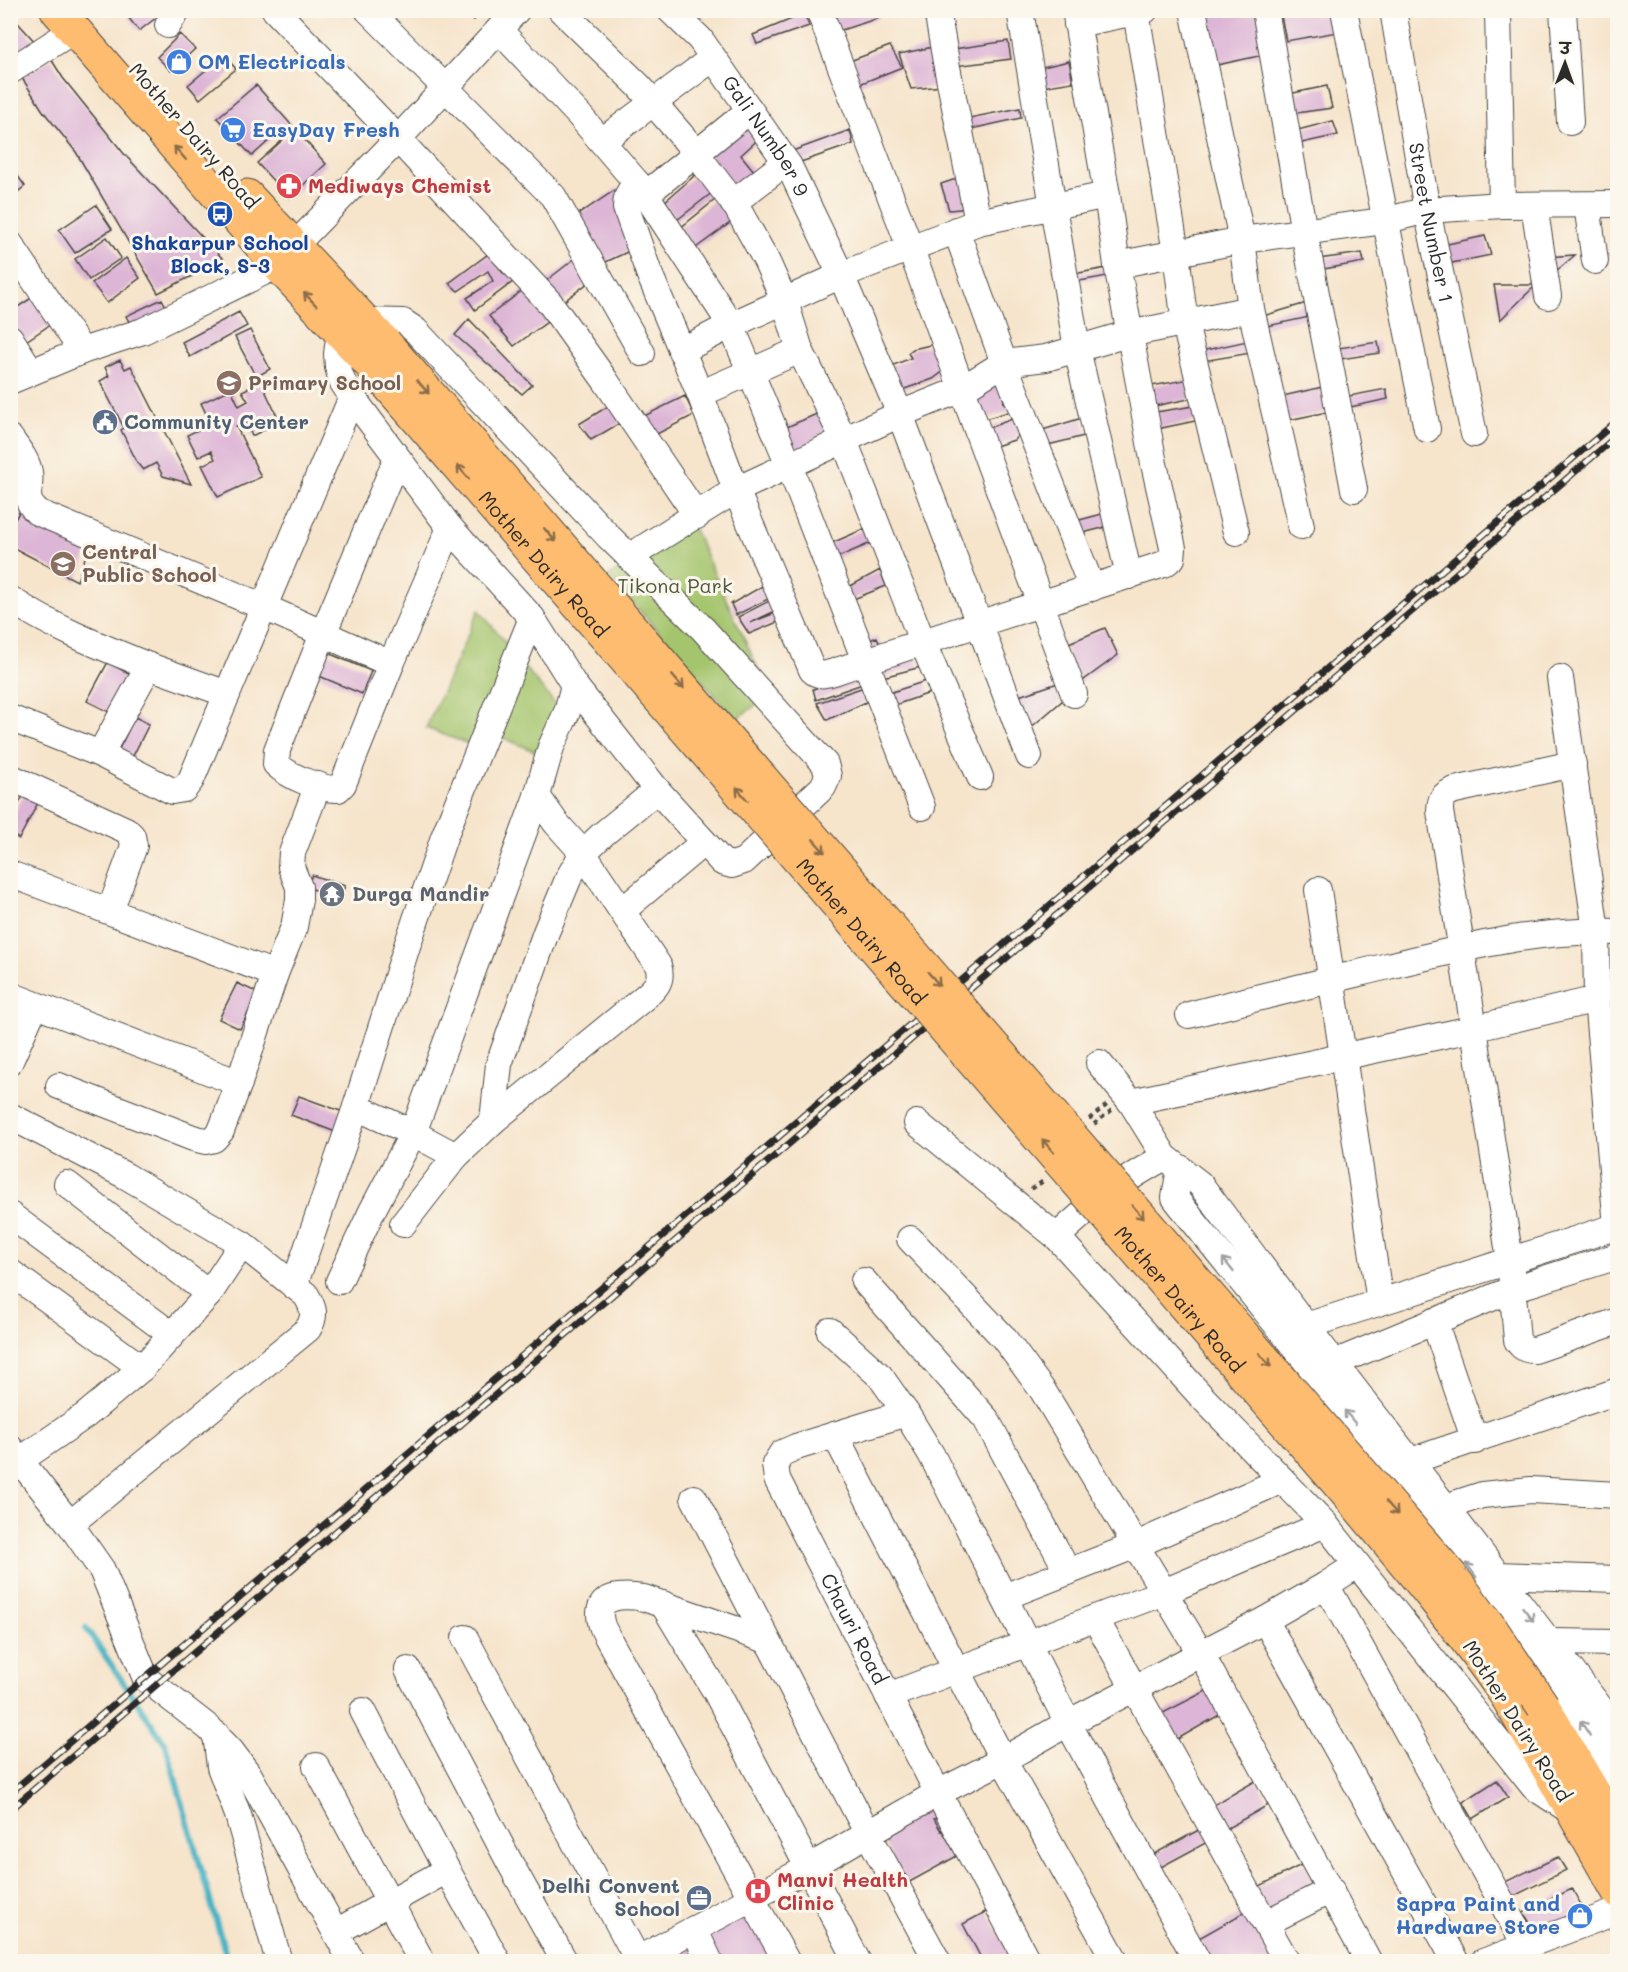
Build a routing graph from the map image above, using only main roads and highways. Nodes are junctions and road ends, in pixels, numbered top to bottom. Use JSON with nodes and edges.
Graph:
{"nodes":[{"id":1,"x":71,"y":17,"type":"edge"},
{"id":2,"x":364,"y":338,"type":"junction"},
{"id":3,"x":1617,"y":1835,"type":"edge"},
{"id":4,"x":1617,"y":1891,"type":"edge"}],
"edges":[{"from":1,"to":2,"type":"main road","name":"Mother Dairy Road"},
{"from":2,"to":3,"type":"main road","name":"Mother Dairy Road","one_way":true,"bridge":true},
{"from":4,"to":2,"type":"main road","name":"Mother Dairy Road","one_way":true,"bridge":true}]}
